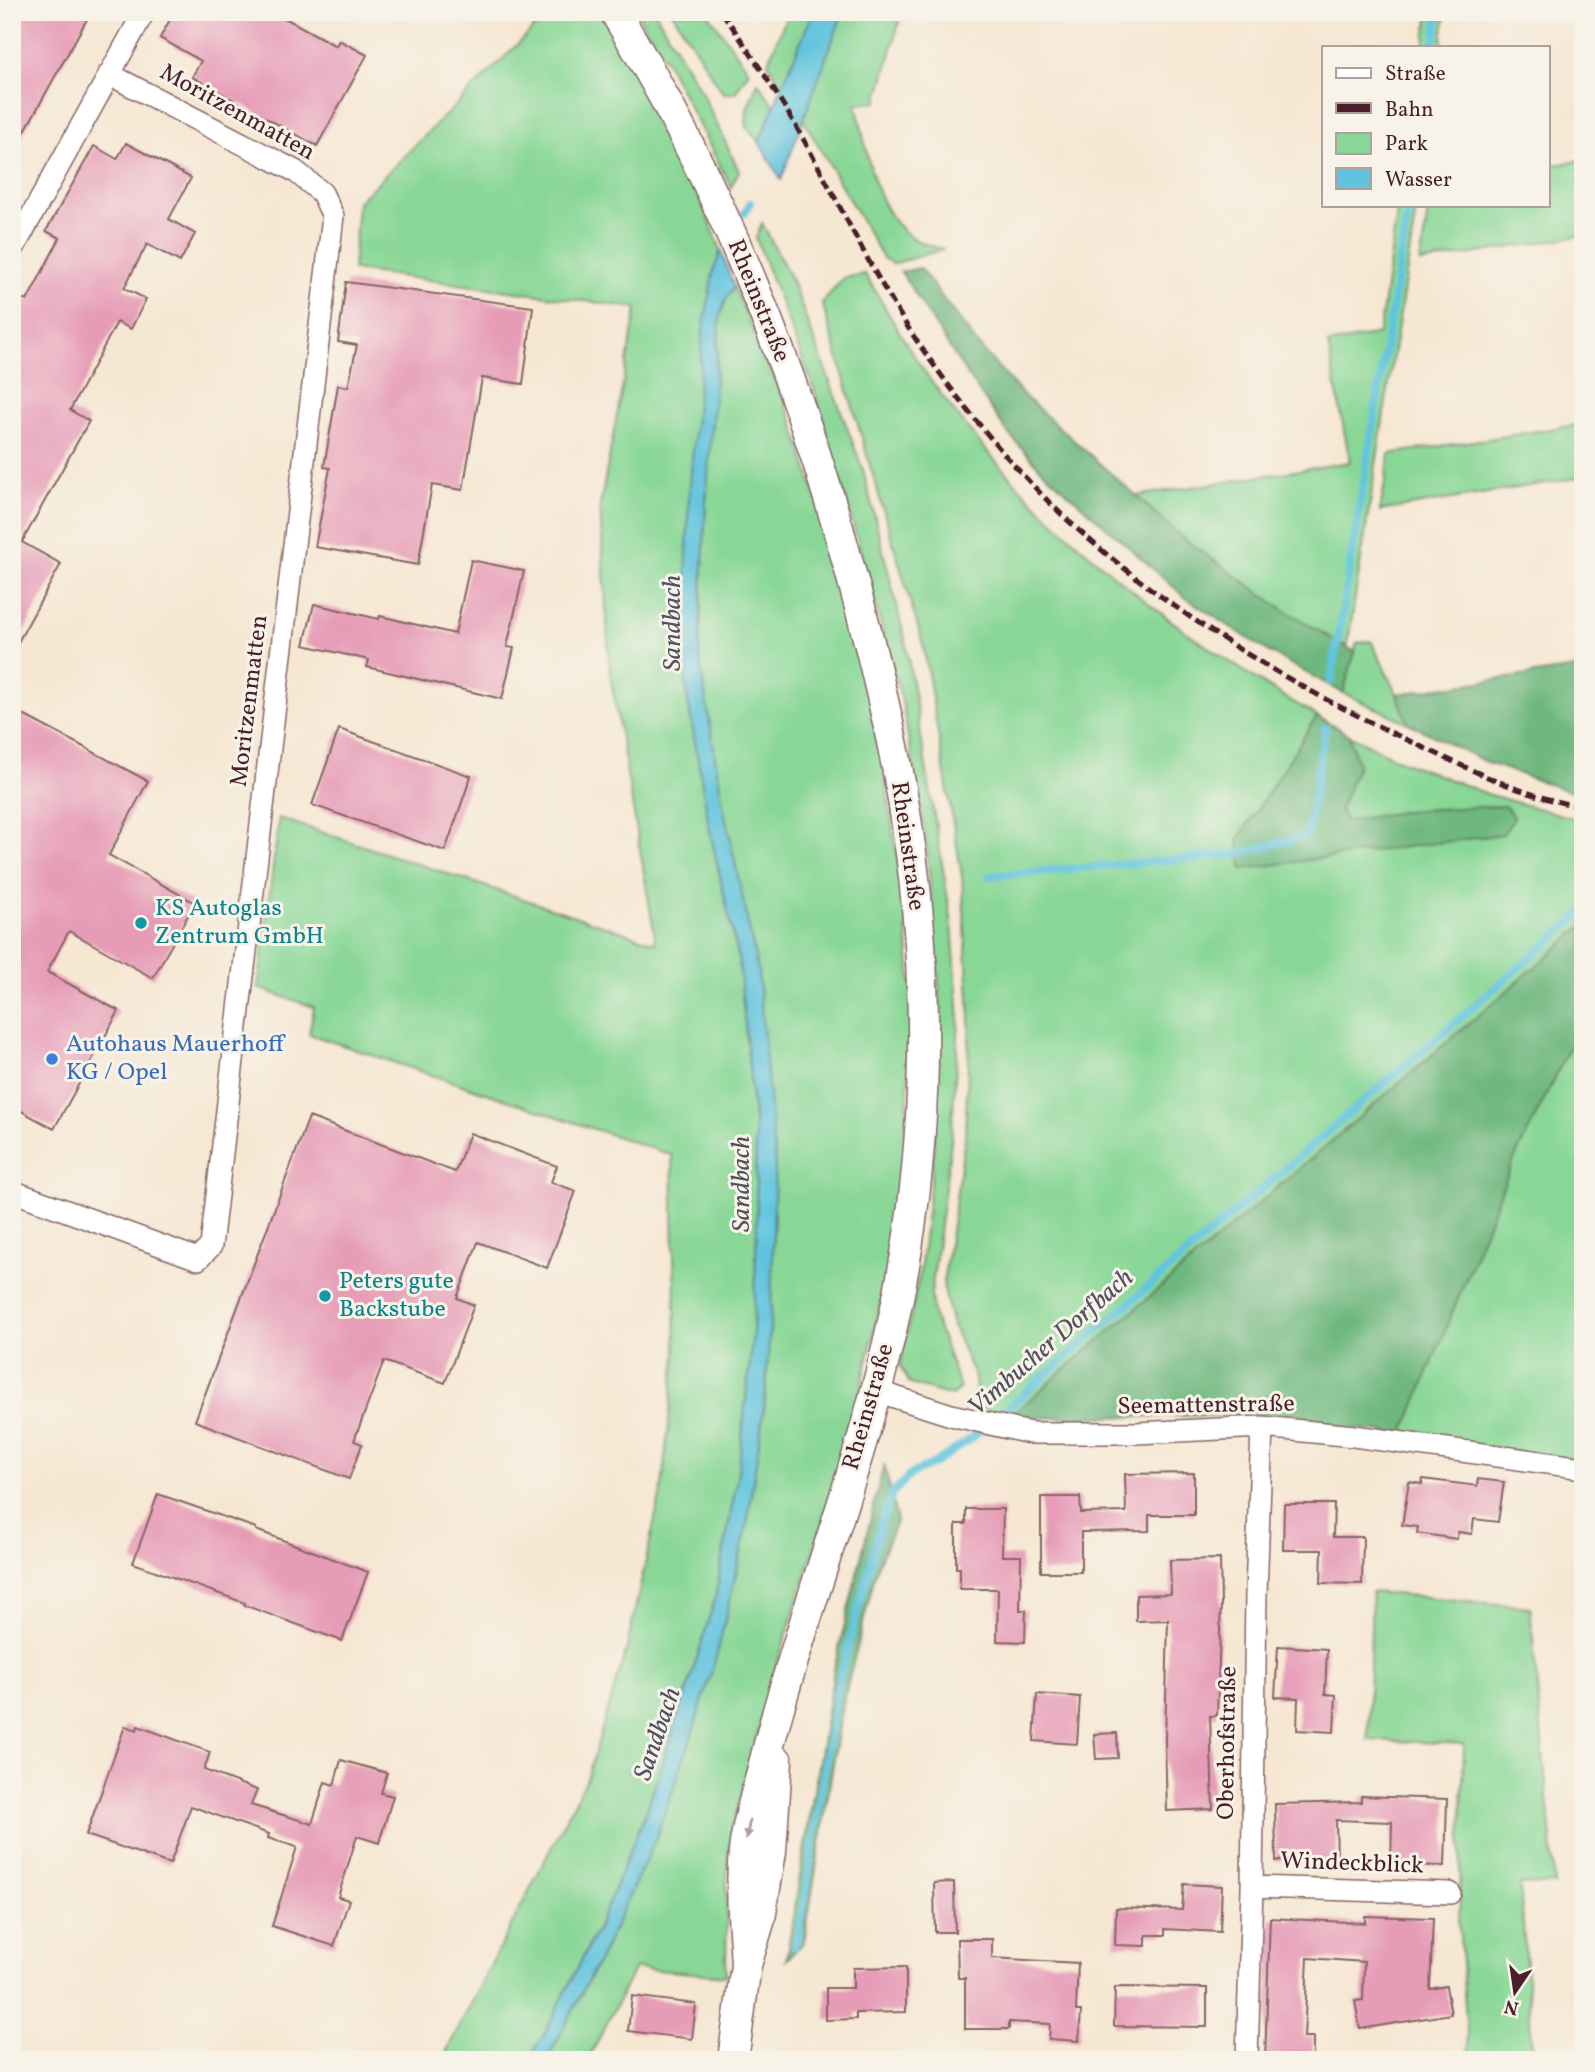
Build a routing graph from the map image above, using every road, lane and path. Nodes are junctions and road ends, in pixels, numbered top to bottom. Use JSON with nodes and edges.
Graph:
{"nodes":[{"id":1,"x":144,"y":12,"type":"edge"},
{"id":2,"x":615,"y":12,"type":"edge"},
{"id":3,"x":110,"y":74,"type":"junction"},
{"id":4,"x":12,"y":251,"type":"edge"},
{"id":5,"x":12,"y":1191,"type":"edge"},
{"id":6,"x":876,"y":1391,"type":"junction"},
{"id":7,"x":1262,"y":1427,"type":"junction"},
{"id":8,"x":1583,"y":1468,"type":"edge"},
{"id":9,"x":1252,"y":1887,"type":"junction"},
{"id":10,"x":1450,"y":1893,"type":"dead end"},
{"id":11,"x":733,"y":2060,"type":"edge"},
{"id":12,"x":1247,"y":2060,"type":"edge"}],
"edges":[{"from":1,"to":3,"type":"street"},
{"from":2,"to":6,"type":"street","name":"Rheinstraße"},
{"from":3,"to":4,"type":"street"},
{"from":3,"to":5,"type":"street","name":"Moritzenmatten"},
{"from":6,"to":7,"type":"street","name":"Seemattenstraße"},
{"from":6,"to":11,"type":"street","name":"Rheinstraße"},
{"from":7,"to":8,"type":"street","name":"Seemattenstraße"},
{"from":7,"to":9,"type":"street","name":"Oberhofstraße"},
{"from":9,"to":10,"type":"street","name":"Windeckblick"},
{"from":9,"to":12,"type":"street","name":"Oberhofstraße"}]}
